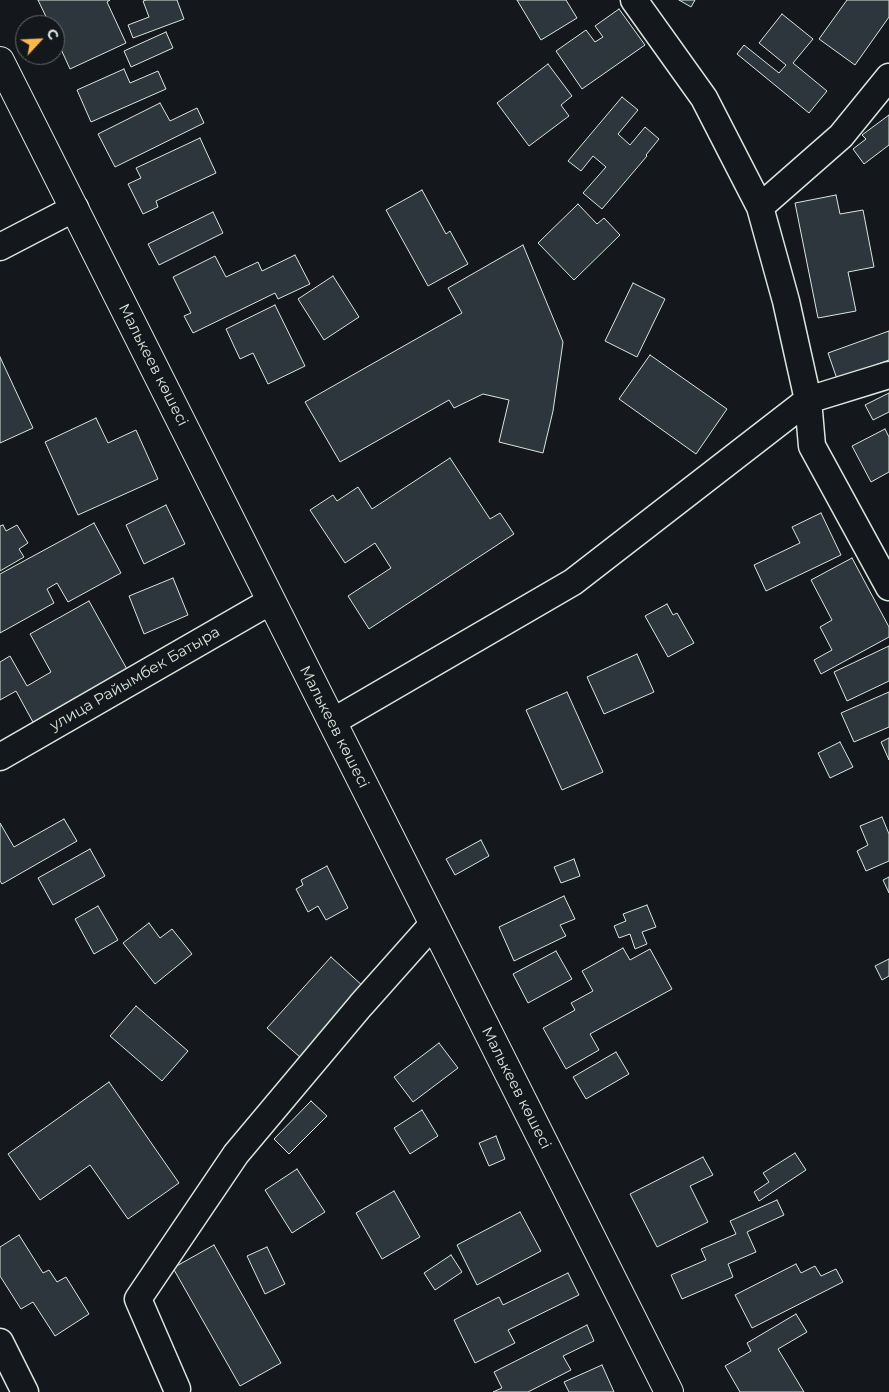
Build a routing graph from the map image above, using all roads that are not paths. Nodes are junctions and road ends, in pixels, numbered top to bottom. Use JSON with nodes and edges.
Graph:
{"nodes":[{"id":1,"x":634,"y":0,"type":"edge"},
{"id":2,"x":0,"y":61,"type":"edge"},
{"id":3,"x":889,"y":77,"type":"edge"},
{"id":4,"x":760,"y":207,"type":"junction"},
{"id":5,"x":75,"y":208,"type":"junction"},
{"id":6,"x":0,"y":247,"type":"edge"},
{"id":7,"x":889,"y":375,"type":"edge"},
{"id":8,"x":808,"y":400,"type":"junction"},
{"id":9,"x":889,"y":586,"type":"edge"},
{"id":10,"x":271,"y":601,"type":"junction"},
{"id":11,"x":332,"y":722,"type":"junction"},
{"id":12,"x":0,"y":757,"type":"edge"},
{"id":13,"x":433,"y":924,"type":"junction"},
{"id":14,"x":0,"y":1342,"type":"edge"},
{"id":15,"x":177,"y":1389,"type":"dead end"},
{"id":16,"x":25,"y":1392,"type":"edge"},
{"id":17,"x":669,"y":1392,"type":"edge"}],
"edges":[{"from":1,"to":4,"type":"street"},
{"from":2,"to":5,"type":"main road","name":"Малькеев көшесі"},
{"from":3,"to":4,"type":"street"},
{"from":4,"to":8,"type":"street"},
{"from":5,"to":6,"type":"street"},
{"from":5,"to":10,"type":"main road","name":"Малькеев көшесі"},
{"from":7,"to":8,"type":"street"},
{"from":8,"to":9,"type":"street"},
{"from":8,"to":11,"type":"street"},
{"from":10,"to":11,"type":"main road","name":"Малькеев көшесі"},
{"from":10,"to":12,"type":"street","name":"улица Райымбек Батыра"},
{"from":11,"to":13,"type":"main road","name":"Малькеев көшесі"},
{"from":13,"to":15,"type":"street"},
{"from":13,"to":17,"type":"main road","name":"Малькеев көшесі"},
{"from":14,"to":16,"type":"street"}]}
